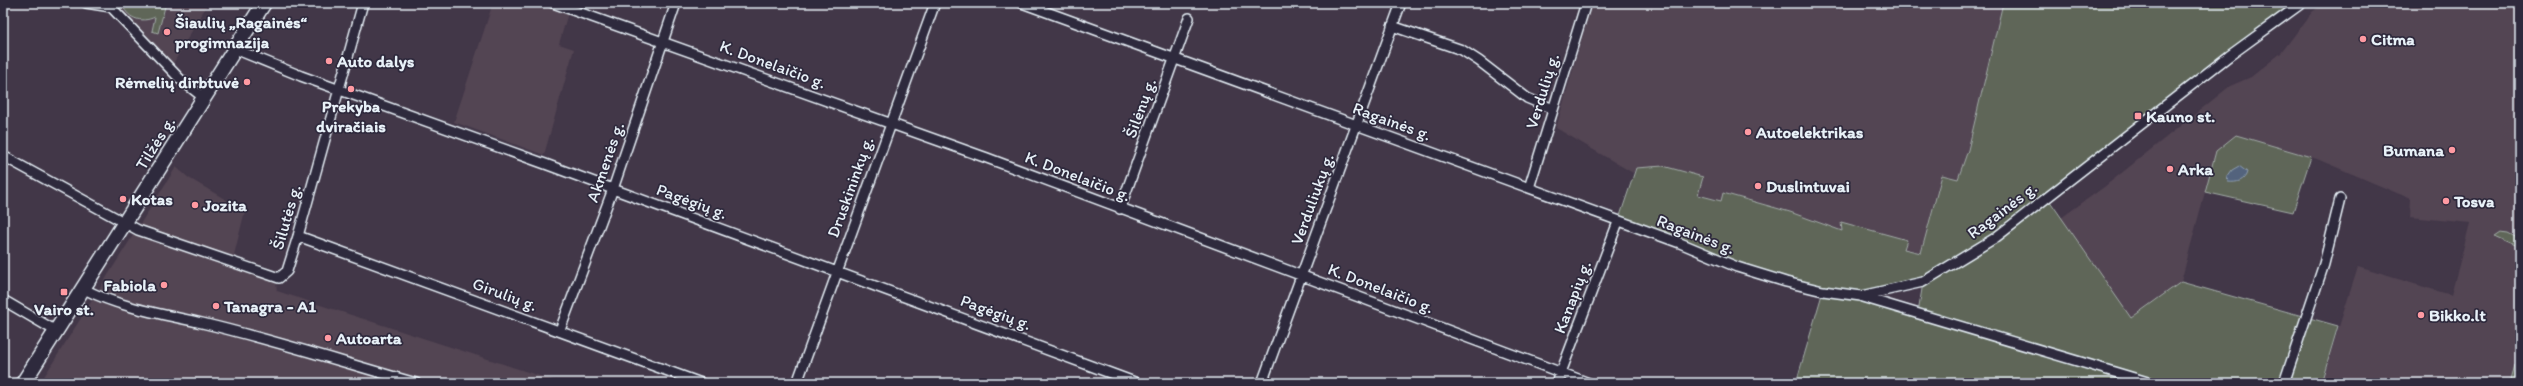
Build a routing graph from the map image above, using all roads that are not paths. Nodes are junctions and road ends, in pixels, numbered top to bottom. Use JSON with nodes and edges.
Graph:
{"nodes":[{"id":1,"x":86,"y":3,"type":"edge"},
{"id":2,"x":264,"y":3,"type":"edge"},
{"id":3,"x":363,"y":3,"type":"edge"},
{"id":4,"x":553,"y":3,"type":"edge"},
{"id":5,"x":676,"y":3,"type":"edge"},
{"id":6,"x":935,"y":3,"type":"edge"},
{"id":7,"x":1022,"y":3,"type":"edge"},
{"id":8,"x":1401,"y":3,"type":"edge"},
{"id":9,"x":1586,"y":3,"type":"edge"},
{"id":10,"x":2302,"y":3,"type":"edge"},
{"id":11,"x":1189,"y":18,"type":"dead end"},
{"id":12,"x":1392,"y":26,"type":"junction"},
{"id":13,"x":662,"y":41,"type":"junction"},
{"id":14,"x":235,"y":49,"type":"junction"},
{"id":15,"x":1174,"y":59,"type":"junction"},
{"id":16,"x":338,"y":89,"type":"junction"},
{"id":17,"x":204,"y":98,"type":"junction"},
{"id":18,"x":1553,"y":109,"type":"junction"},
{"id":19,"x":890,"y":124,"type":"junction"},
{"id":20,"x":1356,"y":125,"type":"junction"},
{"id":21,"x":3,"y":156,"type":"edge"},
{"id":22,"x":1529,"y":188,"type":"junction"},
{"id":23,"x":613,"y":189,"type":"junction"},
{"id":24,"x":2340,"y":199,"type":"dead end"},
{"id":25,"x":1120,"y":209,"type":"junction"},
{"id":26,"x":125,"y":222,"type":"junction"},
{"id":27,"x":1618,"y":222,"type":"junction"},
{"id":28,"x":298,"y":236,"type":"junction"},
{"id":29,"x":837,"y":271,"type":"junction"},
{"id":30,"x":1302,"y":275,"type":"junction"},
{"id":31,"x":84,"y":289,"type":"junction"},
{"id":32,"x":1861,"y":296,"type":"junction"},
{"id":33,"x":3,"y":300,"type":"edge"},
{"id":34,"x":560,"y":330,"type":"junction"},
{"id":35,"x":56,"y":331,"type":"junction"},
{"id":36,"x":1560,"y":373,"type":"junction"},
{"id":37,"x":23,"y":383,"type":"edge"},
{"id":38,"x":416,"y":383,"type":"edge"},
{"id":39,"x":700,"y":383,"type":"edge"},
{"id":40,"x":797,"y":383,"type":"edge"},
{"id":41,"x":1137,"y":383,"type":"edge"},
{"id":42,"x":1262,"y":383,"type":"edge"},
{"id":43,"x":1557,"y":383,"type":"edge"},
{"id":44,"x":1589,"y":383,"type":"edge"},
{"id":45,"x":2151,"y":383,"type":"edge"},
{"id":46,"x":2284,"y":383,"type":"edge"}],
"edges":[{"from":1,"to":17,"type":"street"},
{"from":2,"to":14,"type":"highway","name":"Tilžės g."},
{"from":3,"to":16,"type":"street","name":"Šilutės g."},
{"from":4,"to":13,"type":"street","name":"K. Donelaičio g."},
{"from":5,"to":13,"type":"street","name":"Akmenės g."},
{"from":6,"to":19,"type":"street","name":"Druskininkų g."},
{"from":7,"to":15,"type":"street","name":"Ragainės g."},
{"from":8,"to":12,"type":"street","name":"Verduliukų g."},
{"from":9,"to":18,"type":"street","name":"Verdulių g."},
{"from":10,"to":32,"type":"street","name":"Ragainės g."},
{"from":11,"to":15,"type":"street","name":"Šilėnų g."},
{"from":12,"to":18,"type":"street"},
{"from":12,"to":20,"type":"street","name":"Verduliukų g."},
{"from":13,"to":19,"type":"street","name":"K. Donelaičio g."},
{"from":13,"to":23,"type":"street","name":"Akmenės g."},
{"from":14,"to":16,"type":"street","name":"Pagėgių g."},
{"from":14,"to":17,"type":"highway","name":"Tilžės g."},
{"from":15,"to":20,"type":"street","name":"Ragainės g."},
{"from":15,"to":25,"type":"street","name":"Šilėnų g."},
{"from":16,"to":23,"type":"street","name":"Pagėgių g."},
{"from":16,"to":28,"type":"street","name":"Šilutės g."},
{"from":17,"to":26,"type":"highway","name":"Tilžės g."},
{"from":18,"to":22,"type":"street","name":"Verdulių g."},
{"from":19,"to":25,"type":"street","name":"K. Donelaičio g."},
{"from":19,"to":29,"type":"street","name":"Druskininkų g."},
{"from":20,"to":22,"type":"street","name":"Ragainės g."},
{"from":20,"to":30,"type":"street","name":"Verduliukų g."},
{"from":21,"to":26,"type":"street"},
{"from":22,"to":27,"type":"street","name":"Ragainės g."},
{"from":23,"to":29,"type":"street","name":"Pagėgių g."},
{"from":23,"to":34,"type":"street","name":"Akmenės g."},
{"from":24,"to":46,"type":"street"},
{"from":25,"to":30,"type":"street","name":"K. Donelaičio g."},
{"from":26,"to":28,"type":"street","name":"Šilutės g."},
{"from":26,"to":31,"type":"highway","name":"Tilžės g."},
{"from":27,"to":32,"type":"street","name":"Ragainės g."},
{"from":27,"to":36,"type":"street","name":"Kanapių g."},
{"from":28,"to":34,"type":"street","name":"Girulių g."},
{"from":29,"to":40,"type":"street","name":"Druskininkų g."},
{"from":29,"to":41,"type":"street","name":"Pagėgių g."},
{"from":30,"to":36,"type":"street","name":"K. Donelaičio g."},
{"from":30,"to":42,"type":"street","name":"Verduliukų g."},
{"from":31,"to":35,"type":"highway","name":"Tilžės g."},
{"from":31,"to":38,"type":"street"},
{"from":32,"to":45,"type":"street"},
{"from":33,"to":35,"type":"street"},
{"from":34,"to":39,"type":"street","name":"Girulių g."},
{"from":35,"to":37,"type":"highway","name":"Tilžės g."},
{"from":36,"to":43,"type":"street","name":"Kanapių g."},
{"from":36,"to":44,"type":"street","name":"K. Donelaičio g."}]}
